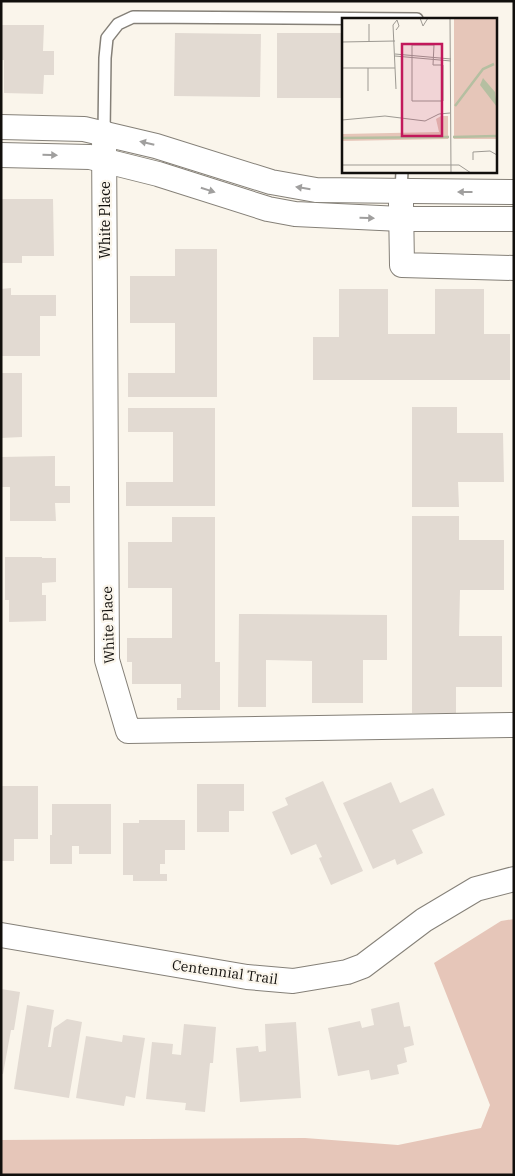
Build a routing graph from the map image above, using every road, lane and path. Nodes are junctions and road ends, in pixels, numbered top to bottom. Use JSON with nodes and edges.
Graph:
{"nodes":[{"id":1,"x":342,"y":18,"type":"edge"},
{"id":2,"x":1,"y":128,"type":"edge"},
{"id":3,"x":104,"y":133,"type":"junction"},
{"id":4,"x":1,"y":156,"type":"edge"},
{"id":5,"x":104,"y":160,"type":"junction"},
{"id":6,"x":401,"y":181,"type":"edge"},
{"id":7,"x":514,"y":192,"type":"edge"},
{"id":8,"x":401,"y":219,"type":"junction"},
{"id":9,"x":514,"y":219,"type":"edge"},
{"id":10,"x":514,"y":268,"type":"edge"},
{"id":11,"x":514,"y":724,"type":"edge"},
{"id":12,"x":514,"y":879,"type":"edge"},
{"id":13,"x":1,"y":934,"type":"edge"}],
"edges":[{"from":1,"to":3,"type":"lane"},
{"from":2,"to":3,"type":"street"},
{"from":3,"to":5,"type":"street","name":"White Place"},
{"from":6,"to":3,"type":"street","one_way":true},
{"from":4,"to":5,"type":"street","name":"White Place","one_way":true},
{"from":5,"to":8,"type":"street","name":"White Place","one_way":true},
{"from":5,"to":11,"type":"street","name":"White Place"},
{"from":7,"to":6,"type":"street","one_way":true},
{"from":6,"to":8,"type":"street"},
{"from":8,"to":9,"type":"street","name":"White Place"},
{"from":8,"to":10,"type":"street"},
{"from":12,"to":13,"type":"street","name":"Centennial Trail"}]}
